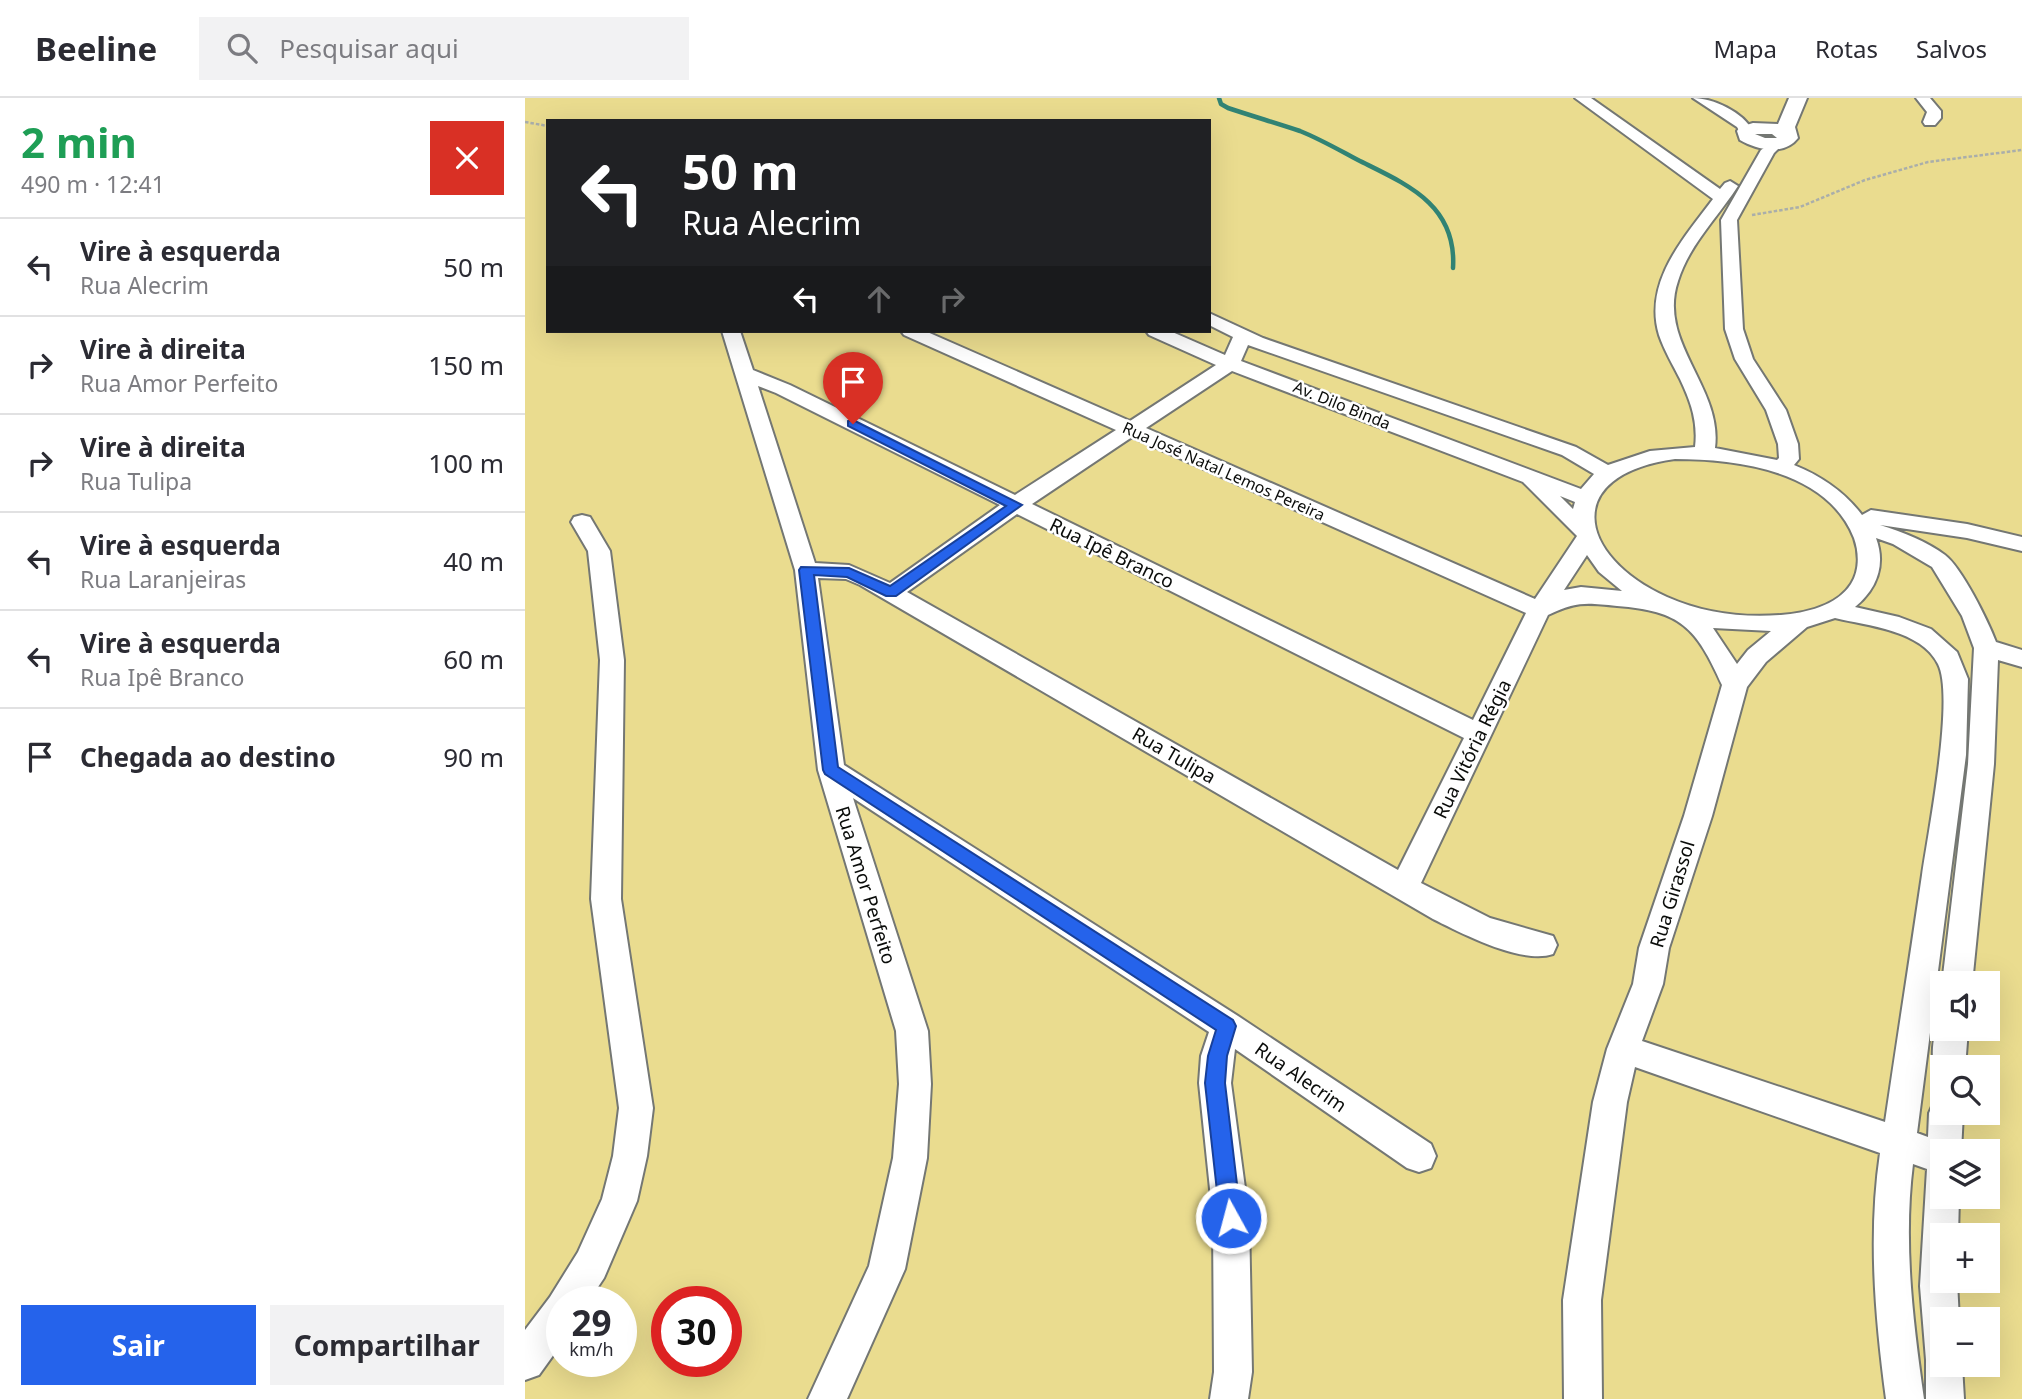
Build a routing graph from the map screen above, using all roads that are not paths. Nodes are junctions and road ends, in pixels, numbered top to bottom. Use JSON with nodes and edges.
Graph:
{"nodes":[{"id":1,"x":1582,"y":98,"type":"edge"},
{"id":2,"x":1700,"y":98,"type":"edge"},
{"id":3,"x":1716,"y":98,"type":"edge"},
{"id":4,"x":1783,"y":98,"type":"edge"},
{"id":5,"x":1798,"y":98,"type":"edge"},
{"id":6,"x":1923,"y":98,"type":"edge"},
{"id":7,"x":1930,"y":122,"type":"dead end"},
{"id":8,"x":1754,"y":130,"type":"junction"},
{"id":9,"x":1782,"y":140,"type":"junction"},
{"id":10,"x":1732,"y":192,"type":"junction"},
{"id":11,"x":1731,"y":217,"type":"joint"},
{"id":12,"x":1211,"y":319,"type":"edge"},
{"id":13,"x":732,"y":333,"type":"edge"},
{"id":14,"x":914,"y":333,"type":"edge"},
{"id":15,"x":1160,"y":333,"type":"edge"},
{"id":16,"x":1243,"y":336,"type":"junction"},
{"id":17,"x":1230,"y":363,"type":"junction"},
{"id":18,"x":745,"y":374,"type":"junction"},
{"id":19,"x":1132,"y":430,"type":"junction"},
{"id":20,"x":1569,"y":451,"type":"junction"},
{"id":21,"x":1704,"y":452,"type":"junction"},
{"id":22,"x":1658,"y":455,"type":"junction"},
{"id":23,"x":1780,"y":468,"type":"junction"},
{"id":24,"x":1608,"y":473,"type":"junction"},
{"id":25,"x":1529,"y":479,"type":"junction"},
{"id":26,"x":1587,"y":499,"type":"junction"},
{"id":27,"x":1016,"y":505,"type":"junction"},
{"id":28,"x":1855,"y":520,"type":"junction"},
{"id":29,"x":583,"y":522,"type":"dead end"},
{"id":30,"x":1586,"y":536,"type":"junction"},
{"id":31,"x":2022,"y":544,"type":"edge"},
{"id":32,"x":806,"y":570,"type":"junction"},
{"id":33,"x":891,"y":593,"type":"junction"},
{"id":34,"x":1666,"y":605,"type":"junction"},
{"id":35,"x":1539,"y":610,"type":"junction"},
{"id":36,"x":1832,"y":610,"type":"junction"},
{"id":37,"x":1798,"y":621,"type":"junction"},
{"id":38,"x":1986,"y":647,"type":"junction"},
{"id":39,"x":2022,"y":659,"type":"edge"},
{"id":40,"x":1735,"y":685,"type":"junction"},
{"id":41,"x":1479,"y":734,"type":"junction"},
{"id":42,"x":831,"y":770,"type":"junction"},
{"id":43,"x":1404,"y":888,"type":"junction"},
{"id":44,"x":1542,"y":945,"type":"dead end"},
{"id":45,"x":1958,"y":971,"type":"edge"},
{"id":46,"x":1227,"y":1026,"type":"junction"},
{"id":47,"x":1623,"y":1049,"type":"junction"},
{"id":48,"x":1899,"y":1142,"type":"junction"},
{"id":49,"x":1930,"y":1153,"type":"edge"},
{"id":50,"x":1419,"y":1156,"type":"dead end"},
{"id":51,"x":1941,"y":1209,"type":"edge"},
{"id":52,"x":577,"y":1286,"type":"edge"},
{"id":53,"x":1940,"y":1307,"type":"edge"},
{"id":54,"x":546,"y":1333,"type":"edge"},
{"id":55,"x":525,"y":1361,"type":"edge"},
{"id":56,"x":1944,"y":1377,"type":"edge"},
{"id":57,"x":827,"y":1399,"type":"edge"},
{"id":58,"x":1229,"y":1399,"type":"edge"},
{"id":59,"x":1583,"y":1399,"type":"edge"},
{"id":60,"x":1905,"y":1399,"type":"edge"},
{"id":61,"x":1945,"y":1399,"type":"edge"}],
"edges":[{"from":1,"to":10,"type":"street"},
{"from":2,"to":8,"type":"street"},
{"from":3,"to":8,"type":"street"},
{"from":4,"to":8,"type":"street"},
{"from":5,"to":9,"type":"street"},
{"from":6,"to":7,"type":"street"},
{"from":8,"to":9,"type":"street"},
{"from":8,"to":10,"type":"street"},
{"from":9,"to":10,"type":"street"},
{"from":10,"to":11,"type":"street"},
{"from":10,"to":21,"type":"street"},
{"from":11,"to":23,"type":"street"},
{"from":12,"to":16,"type":"street","name":"Av. Dilo Binda"},
{"from":13,"to":18,"type":"street","name":"Rua Amor Perfeito"},
{"from":14,"to":19,"type":"street","name":"Rua José Natal Lemos Pereira"},
{"from":15,"to":17,"type":"street","name":"Av. Dilo Binda"},
{"from":16,"to":17,"type":"street"},
{"from":16,"to":20,"type":"street","name":"Av. Dilo Binda"},
{"from":17,"to":19,"type":"street"},
{"from":17,"to":25,"type":"street","name":"Av. Dilo Binda"},
{"from":18,"to":27,"type":"street","name":"Rua Ipê Branco"},
{"from":18,"to":32,"type":"street","name":"Rua Amor Perfeito"},
{"from":19,"to":27,"type":"street"},
{"from":19,"to":35,"type":"street","name":"Rua José Natal Lemos Pereira"},
{"from":20,"to":22,"type":"street"},
{"from":20,"to":24,"type":"street"},
{"from":21,"to":22,"type":"street"},
{"from":21,"to":23,"type":"street"},
{"from":22,"to":24,"type":"street"},
{"from":23,"to":28,"type":"street"},
{"from":24,"to":26,"type":"street"},
{"from":25,"to":26,"type":"street"},
{"from":25,"to":30,"type":"street"},
{"from":26,"to":30,"type":"street"},
{"from":27,"to":33,"type":"street"},
{"from":27,"to":41,"type":"street","name":"Rua Ipê Branco"},
{"from":28,"to":31,"type":"street"},
{"from":28,"to":36,"type":"street"},
{"from":28,"to":38,"type":"street"},
{"from":29,"to":52,"type":"street"},
{"from":30,"to":34,"type":"street"},
{"from":30,"to":35,"type":"street"},
{"from":32,"to":33,"type":"street","name":"Rua Tulipa"},
{"from":32,"to":42,"type":"street","name":"Rua Amor Perfeito"},
{"from":33,"to":43,"type":"street","name":"Rua Tulipa"},
{"from":34,"to":35,"type":"street"},
{"from":34,"to":37,"type":"street"},
{"from":34,"to":40,"type":"street"},
{"from":35,"to":41,"type":"street","name":"Rua Vitória Régia"},
{"from":36,"to":37,"type":"street"},
{"from":36,"to":48,"type":"street"},
{"from":37,"to":40,"type":"street"},
{"from":38,"to":39,"type":"street"},
{"from":38,"to":45,"type":"street"},
{"from":40,"to":47,"type":"street","name":"Rua Girassol"},
{"from":41,"to":43,"type":"street","name":"Rua Vitória Régia"},
{"from":42,"to":46,"type":"street","name":"Rua Alecrim"},
{"from":42,"to":57,"type":"street","name":"Rua Amor Perfeito"},
{"from":43,"to":44,"type":"street","name":"Rua Tulipa"},
{"from":46,"to":50,"type":"street","name":"Rua Alecrim"},
{"from":46,"to":58,"type":"street"},
{"from":47,"to":48,"type":"street"},
{"from":47,"to":59,"type":"street","name":"Rua Girassol"},
{"from":48,"to":49,"type":"street"},
{"from":48,"to":60,"type":"street"},
{"from":51,"to":53,"type":"street"},
{"from":54,"to":55,"type":"street"},
{"from":56,"to":61,"type":"street"}]}
